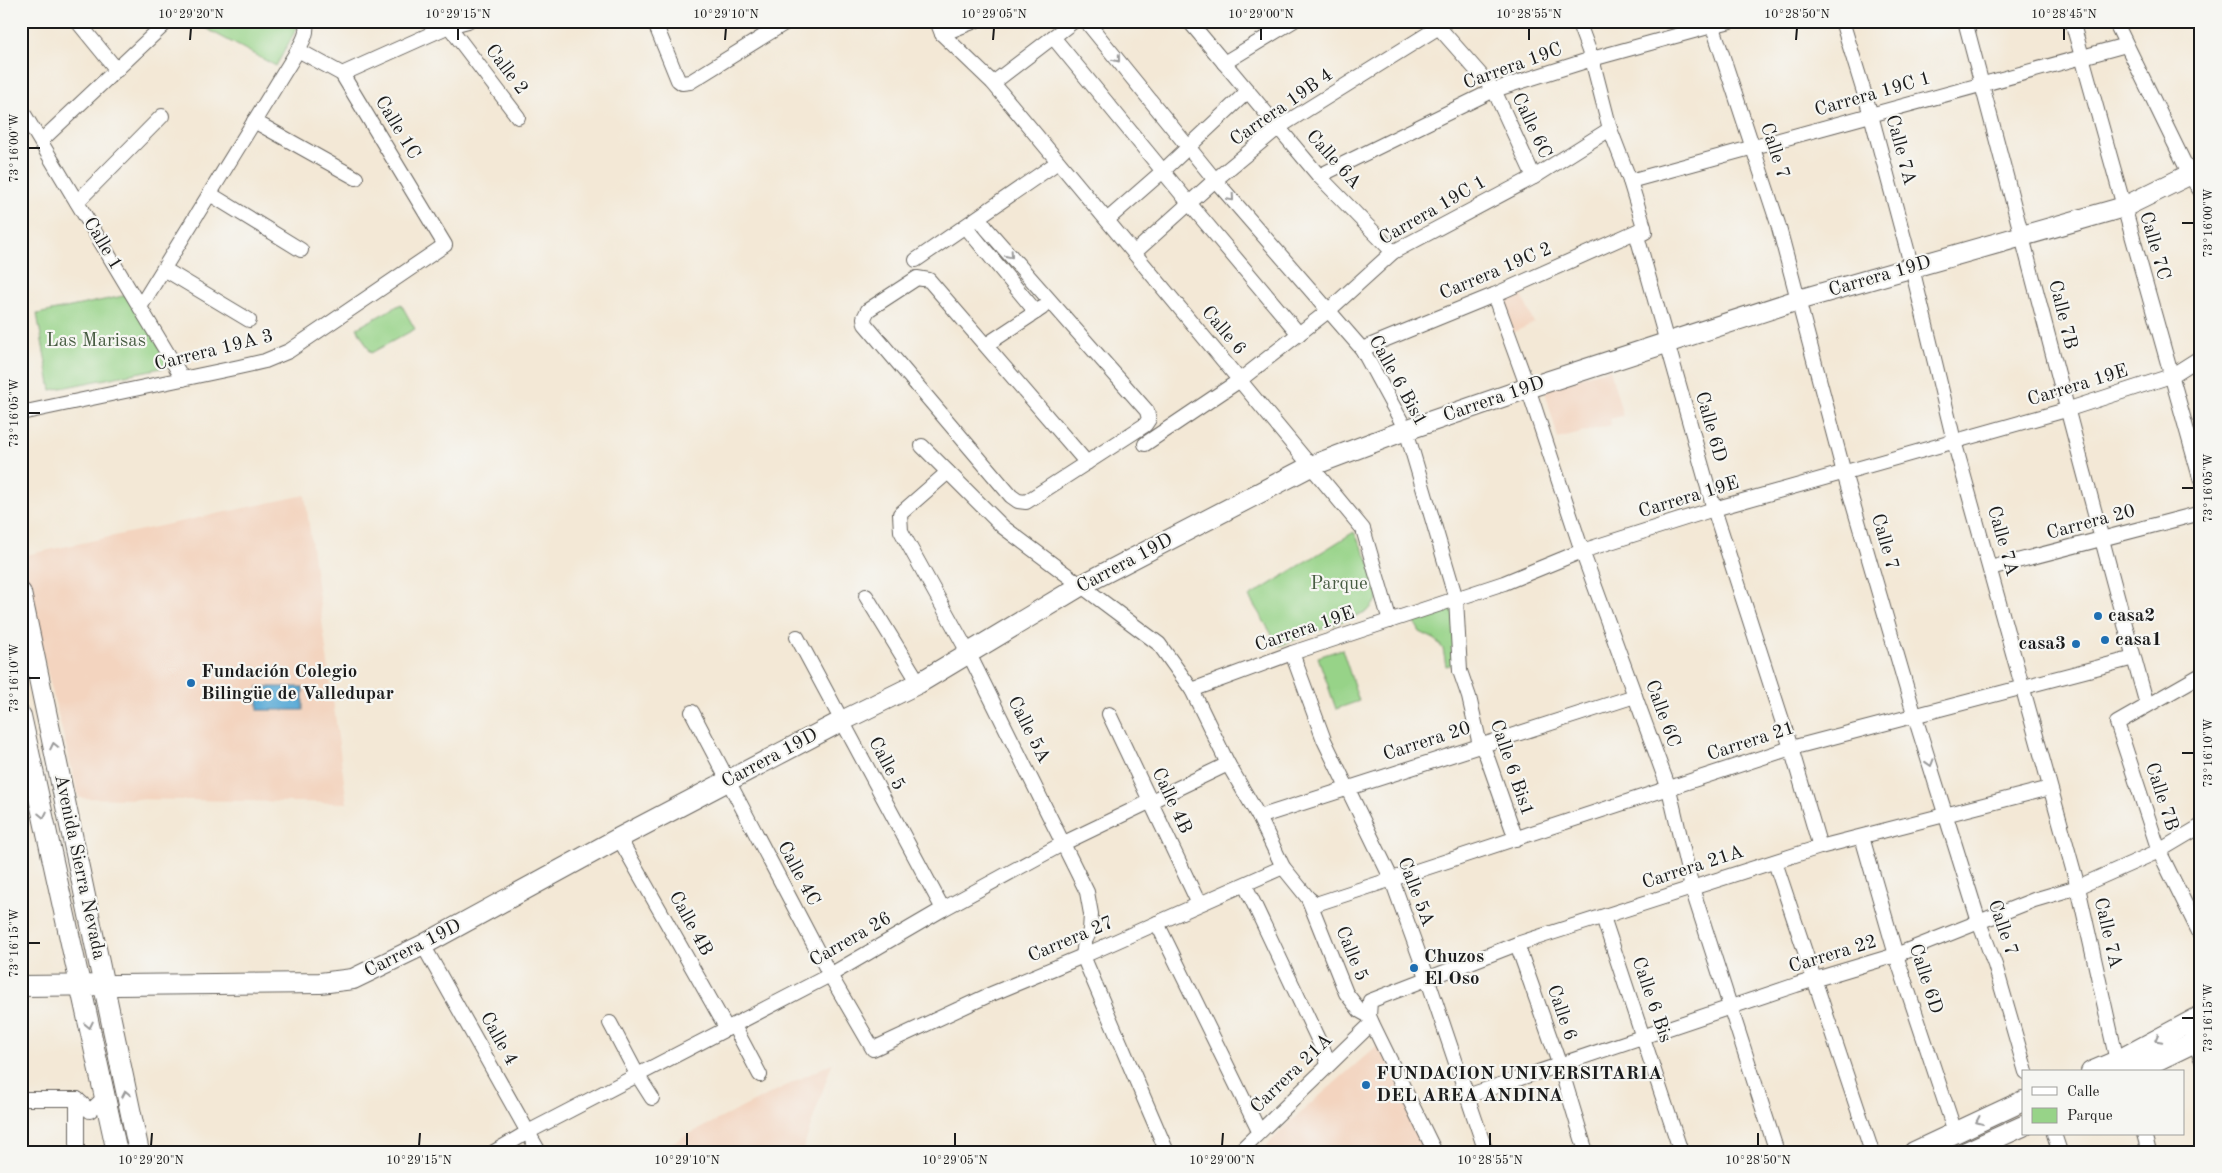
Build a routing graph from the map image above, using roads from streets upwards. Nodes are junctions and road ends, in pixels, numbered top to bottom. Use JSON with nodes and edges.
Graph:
{"nodes":[{"id":1,"x":77,"y":21,"type":"edge"},
{"id":2,"x":168,"y":21,"type":"edge"},
{"id":3,"x":468,"y":21,"type":"edge"},
{"id":4,"x":654,"y":21,"type":"edge"},
{"id":5,"x":787,"y":21,"type":"edge"},
{"id":6,"x":975,"y":21,"type":"edge"},
{"id":7,"x":1074,"y":21,"type":"edge"},
{"id":8,"x":1086,"y":21,"type":"edge"},
{"id":9,"x":1189,"y":21,"type":"edge"},
{"id":10,"x":1293,"y":21,"type":"edge"},
{"id":11,"x":1578,"y":21,"type":"edge"},
{"id":12,"x":1730,"y":21,"type":"edge"},
{"id":13,"x":1842,"y":21,"type":"edge"},
{"id":14,"x":1965,"y":21,"type":"edge"},
{"id":15,"x":2072,"y":21,"type":"edge"},
{"id":16,"x":2115,"y":21,"type":"edge"},
{"id":17,"x":305,"y":22,"type":"edge"},
{"id":18,"x":1437,"y":23,"type":"edge"},
{"id":19,"x":1712,"y":23,"type":"edge"},
{"id":20,"x":447,"y":24,"type":"edge"},
{"id":21,"x":940,"y":28,"type":"edge"},
{"id":22,"x":1053,"y":37,"type":"junction"},
{"id":23,"x":2126,"y":45,"type":"junction"},
{"id":24,"x":298,"y":50,"type":"junction"},
{"id":25,"x":2082,"y":58,"type":"junction"},
{"id":26,"x":1592,"y":59,"type":"junction"},
{"id":27,"x":1224,"y":63,"type":"junction"},
{"id":28,"x":117,"y":70,"type":"junction"},
{"id":29,"x":342,"y":74,"type":"junction"},
{"id":30,"x":993,"y":83,"type":"junction"},
{"id":31,"x":1982,"y":83,"type":"junction"},
{"id":32,"x":1494,"y":90,"type":"junction"},
{"id":33,"x":1248,"y":91,"type":"junction"},
{"id":34,"x":21,"y":109,"type":"edge"},
{"id":35,"x":1871,"y":115,"type":"junction"},
{"id":36,"x":162,"y":116,"type":"dead end"},
{"id":37,"x":518,"y":117,"type":"dead end"},
{"id":38,"x":254,"y":121,"type":"junction"},
{"id":39,"x":1280,"y":127,"type":"junction"},
{"id":40,"x":1610,"y":129,"type":"junction"},
{"id":41,"x":41,"y":141,"type":"junction"},
{"id":42,"x":1188,"y":147,"type":"junction"},
{"id":43,"x":1753,"y":147,"type":"junction"},
{"id":44,"x":1058,"y":162,"type":"junction"},
{"id":45,"x":1163,"y":171,"type":"junction"},
{"id":46,"x":1319,"y":176,"type":"junction"},
{"id":47,"x":1534,"y":177,"type":"junction"},
{"id":48,"x":356,"y":178,"type":"dead end"},
{"id":49,"x":2197,"y":179,"type":"edge"},
{"id":50,"x":1215,"y":180,"type":"junction"},
{"id":51,"x":1630,"y":181,"type":"junction"},
{"id":52,"x":210,"y":194,"type":"junction"},
{"id":53,"x":77,"y":202,"type":"junction"},
{"id":54,"x":1189,"y":203,"type":"junction"},
{"id":55,"x":2124,"y":207,"type":"junction"},
{"id":56,"x":979,"y":218,"type":"junction"},
{"id":57,"x":1107,"y":220,"type":"junction"},
{"id":58,"x":966,"y":226,"type":"junction"},
{"id":59,"x":1644,"y":227,"type":"junction"},
{"id":60,"x":2023,"y":235,"type":"junction"},
{"id":61,"x":445,"y":245,"type":"joint"},
{"id":62,"x":301,"y":250,"type":"dead end"},
{"id":63,"x":1393,"y":252,"type":"junction"},
{"id":64,"x":1134,"y":253,"type":"junction"},
{"id":65,"x":916,"y":260,"type":"dead end"},
{"id":66,"x":164,"y":268,"type":"junction"},
{"id":67,"x":1912,"y":268,"type":"junction"},
{"id":68,"x":1494,"y":295,"type":"junction"},
{"id":69,"x":1798,"y":300,"type":"junction"},
{"id":70,"x":1052,"y":302,"type":"junction"},
{"id":71,"x":140,"y":307,"type":"junction"},
{"id":72,"x":1328,"y":311,"type":"junction"},
{"id":73,"x":1036,"y":312,"type":"junction"},
{"id":74,"x":249,"y":320,"type":"dead end"},
{"id":75,"x":1300,"y":334,"type":"junction"},
{"id":76,"x":1667,"y":344,"type":"junction"},
{"id":77,"x":986,"y":345,"type":"junction"},
{"id":78,"x":1362,"y":350,"type":"junction"},
{"id":79,"x":2201,"y":357,"type":"edge"},
{"id":80,"x":2171,"y":376,"type":"junction"},
{"id":81,"x":183,"y":379,"type":"junction"},
{"id":82,"x":1240,"y":380,"type":"junction"},
{"id":83,"x":1528,"y":388,"type":"junction"},
{"id":84,"x":2066,"y":410,"type":"junction"},
{"id":85,"x":21,"y":413,"type":"edge"},
{"id":86,"x":1406,"y":430,"type":"junction"},
{"id":87,"x":1954,"y":441,"type":"junction"},
{"id":88,"x":1145,"y":444,"type":"dead end"},
{"id":89,"x":922,"y":446,"type":"dead end"},
{"id":90,"x":1087,"y":463,"type":"junction"},
{"id":91,"x":1311,"y":466,"type":"junction"},
{"id":92,"x":948,"y":472,"type":"junction"},
{"id":93,"x":1844,"y":473,"type":"junction"},
{"id":94,"x":2201,"y":481,"type":"edge"},
{"id":95,"x":1714,"y":509,"type":"junction"},
{"id":96,"x":2201,"y":513,"type":"edge"},
{"id":97,"x":2101,"y":539,"type":"junction"},
{"id":98,"x":1582,"y":551,"type":"junction"},
{"id":99,"x":1990,"y":568,"type":"junction"},
{"id":100,"x":1082,"y":585,"type":"junction"},
{"id":101,"x":21,"y":593,"type":"edge"},
{"id":102,"x":866,"y":596,"type":"dead end"},
{"id":103,"x":1456,"y":599,"type":"junction"},
{"id":104,"x":1390,"y":620,"type":"junction"},
{"id":105,"x":797,"y":637,"type":"dead end"},
{"id":106,"x":1292,"y":653,"type":"junction"},
{"id":107,"x":969,"y":654,"type":"junction"},
{"id":108,"x":2134,"y":658,"type":"junction"},
{"id":109,"x":2200,"y":677,"type":"edge"},
{"id":110,"x":919,"y":683,"type":"junction"},
{"id":111,"x":2022,"y":686,"type":"junction"},
{"id":112,"x":1192,"y":690,"type":"junction"},
{"id":113,"x":1635,"y":696,"type":"junction"},
{"id":114,"x":2147,"y":705,"type":"junction"},
{"id":115,"x":692,"y":712,"type":"dead end"},
{"id":116,"x":1109,"y":714,"type":"dead end"},
{"id":117,"x":1915,"y":717,"type":"junction"},
{"id":118,"x":842,"y":721,"type":"junction"},
{"id":119,"x":23,"y":729,"type":"edge"},
{"id":120,"x":1480,"y":745,"type":"junction"},
{"id":121,"x":1791,"y":748,"type":"junction"},
{"id":122,"x":1228,"y":764,"type":"junction"},
{"id":123,"x":729,"y":782,"type":"junction"},
{"id":124,"x":1348,"y":787,"type":"junction"},
{"id":125,"x":2050,"y":788,"type":"junction"},
{"id":126,"x":1669,"y":789,"type":"junction"},
{"id":127,"x":1151,"y":803,"type":"junction"},
{"id":128,"x":1946,"y":814,"type":"junction"},
{"id":129,"x":1259,"y":817,"type":"junction"},
{"id":130,"x":2201,"y":826,"type":"edge"},
{"id":131,"x":1862,"y":837,"type":"junction"},
{"id":132,"x":619,"y":838,"type":"junction"},
{"id":133,"x":1516,"y":839,"type":"junction"},
{"id":134,"x":1064,"y":843,"type":"junction"},
{"id":135,"x":1820,"y":847,"type":"junction"},
{"id":136,"x":2160,"y":851,"type":"junction"},
{"id":137,"x":1775,"y":862,"type":"junction"},
{"id":138,"x":1282,"y":867,"type":"junction"},
{"id":139,"x":1392,"y":880,"type":"junction"},
{"id":140,"x":1245,"y":885,"type":"junction"},
{"id":141,"x":2078,"y":887,"type":"junction"},
{"id":142,"x":1692,"y":888,"type":"junction"},
{"id":143,"x":1308,"y":898,"type":"junction"},
{"id":144,"x":1199,"y":904,"type":"junction"},
{"id":145,"x":943,"y":909,"type":"junction"},
{"id":146,"x":1603,"y":917,"type":"junction"},
{"id":147,"x":1979,"y":922,"type":"junction"},
{"id":148,"x":1158,"y":923,"type":"junction"},
{"id":149,"x":2201,"y":936,"type":"edge"},
{"id":150,"x":1517,"y":944,"type":"junction"},
{"id":151,"x":424,"y":945,"type":"junction"},
{"id":152,"x":1896,"y":955,"type":"junction"},
{"id":153,"x":1083,"y":956,"type":"junction"},
{"id":154,"x":830,"y":975,"type":"junction"},
{"id":155,"x":1427,"y":977,"type":"junction"},
{"id":156,"x":1813,"y":980,"type":"junction"},
{"id":157,"x":21,"y":986,"type":"edge"},
{"id":158,"x":80,"y":986,"type":"junction"},
{"id":159,"x":105,"y":986,"type":"junction"},
{"id":160,"x":1730,"y":1008,"type":"junction"},
{"id":161,"x":2194,"y":1019,"type":"edge"},
{"id":162,"x":1370,"y":1020,"type":"junction"},
{"id":163,"x":610,"y":1022,"type":"dead end"},
{"id":164,"x":731,"y":1028,"type":"junction"},
{"id":165,"x":1644,"y":1038,"type":"junction"},
{"id":166,"x":2198,"y":1046,"type":"edge"},
{"id":167,"x":875,"y":1049,"type":"joint"},
{"id":168,"x":1328,"y":1064,"type":"junction"},
{"id":169,"x":1560,"y":1066,"type":"junction"},
{"id":170,"x":2125,"y":1068,"type":"edge"},
{"id":171,"x":2025,"y":1070,"type":"edge"},
{"id":172,"x":2108,"y":1070,"type":"edge"},
{"id":173,"x":760,"y":1075,"type":"dead end"},
{"id":174,"x":638,"y":1076,"type":"junction"},
{"id":175,"x":1468,"y":1096,"type":"junction"},
{"id":176,"x":105,"y":1097,"type":"junction"},
{"id":177,"x":652,"y":1098,"type":"dead end"},
{"id":178,"x":21,"y":1099,"type":"edge"},
{"id":179,"x":76,"y":1099,"type":"junction"},
{"id":180,"x":2022,"y":1101,"type":"edge"},
{"id":181,"x":2022,"y":1126,"type":"edge"},
{"id":182,"x":1259,"y":1131,"type":"junction"},
{"id":183,"x":528,"y":1132,"type":"junction"},
{"id":184,"x":1955,"y":1132,"type":"junction"},
{"id":185,"x":2055,"y":1136,"type":"edge"},
{"id":186,"x":2145,"y":1136,"type":"edge"},
{"id":187,"x":137,"y":1147,"type":"edge"},
{"id":188,"x":77,"y":1152,"type":"edge"},
{"id":189,"x":117,"y":1152,"type":"edge"},
{"id":190,"x":494,"y":1152,"type":"edge"},
{"id":191,"x":539,"y":1152,"type":"edge"},
{"id":192,"x":1167,"y":1152,"type":"edge"},
{"id":193,"x":1239,"y":1152,"type":"edge"},
{"id":194,"x":1435,"y":1152,"type":"edge"},
{"id":195,"x":1486,"y":1152,"type":"edge"},
{"id":196,"x":1586,"y":1152,"type":"edge"},
{"id":197,"x":1681,"y":1152,"type":"edge"},
{"id":198,"x":1778,"y":1152,"type":"edge"},
{"id":199,"x":1872,"y":1152,"type":"edge"},
{"id":200,"x":1914,"y":1152,"type":"edge"},
{"id":201,"x":1966,"y":1152,"type":"edge"},
{"id":202,"x":2060,"y":1152,"type":"edge"},
{"id":203,"x":2149,"y":1152,"type":"edge"}],
"edges":[{"from":1,"to":28,"type":"street"},
{"from":2,"to":28,"type":"street"},
{"from":3,"to":20,"type":"street"},
{"from":4,"to":5,"type":"street"},
{"from":6,"to":21,"type":"street"},
{"from":7,"to":22,"type":"street"},
{"from":8,"to":42,"type":"street","name":"Calle 6 Bis1","one_way":true},
{"from":9,"to":27,"type":"street","name":"Calle 6A"},
{"from":10,"to":27,"type":"street"},
{"from":11,"to":26,"type":"street","name":"Calle 6D"},
{"from":12,"to":19,"type":"street","name":"Carrera 19C"},
{"from":13,"to":35,"type":"street","name":"Calle 7A"},
{"from":14,"to":31,"type":"street","name":"Calle 7B"},
{"from":15,"to":25,"type":"street","name":"Calle 7C"},
{"from":16,"to":23,"type":"street"},
{"from":17,"to":24,"type":"street"},
{"from":18,"to":32,"type":"street","name":"Calle 6C"},
{"from":18,"to":39,"type":"street","name":"Carrera 19B 4"},
{"from":19,"to":26,"type":"street","name":"Carrera 19C"},
{"from":19,"to":43,"type":"street","name":"Calle 7"},
{"from":20,"to":29,"type":"street"},
{"from":20,"to":37,"type":"street","name":"Calle 2"},
{"from":21,"to":30,"type":"street","name":"Calle 6"},
{"from":22,"to":30,"type":"street"},
{"from":22,"to":45,"type":"street"},
{"from":23,"to":25,"type":"street","name":"Carrera 19C 1"},
{"from":23,"to":49,"type":"street"},
{"from":24,"to":29,"type":"street"},
{"from":24,"to":38,"type":"street"},
{"from":25,"to":31,"type":"street","name":"Carrera 19C 1"},
{"from":25,"to":55,"type":"street","name":"Calle 7C"},
{"from":26,"to":32,"type":"street","name":"Carrera 19C"},
{"from":26,"to":40,"type":"street","name":"Calle 6D"},
{"from":27,"to":33,"type":"street","name":"Calle 6A"},
{"from":28,"to":41,"type":"street"},
{"from":29,"to":61,"type":"street","name":"Calle 1C"},
{"from":30,"to":44,"type":"street","name":"Calle 6"},
{"from":31,"to":35,"type":"street","name":"Carrera 19C 1"},
{"from":31,"to":60,"type":"street","name":"Calle 7B"},
{"from":32,"to":46,"type":"street","name":"Carrera 19C"},
{"from":32,"to":47,"type":"street","name":"Calle 6C"},
{"from":33,"to":39,"type":"street","name":"Calle 6A"},
{"from":33,"to":42,"type":"street"},
{"from":34,"to":41,"type":"street","name":"Calle 1"},
{"from":35,"to":43,"type":"street","name":"Carrera 19C 1"},
{"from":35,"to":67,"type":"street","name":"Calle 7A"},
{"from":36,"to":53,"type":"street"},
{"from":38,"to":48,"type":"street"},
{"from":38,"to":52,"type":"street"},
{"from":39,"to":46,"type":"street","name":"Calle 6A"},
{"from":39,"to":50,"type":"street","name":"Carrera 19B 4"},
{"from":40,"to":47,"type":"street","name":"Carrera 19C 1"},
{"from":40,"to":51,"type":"street","name":"Calle 6D"},
{"from":41,"to":53,"type":"street","name":"Calle 1"},
{"from":42,"to":45,"type":"street"},
{"from":42,"to":50,"type":"street","name":"Calle 6 Bis1"},
{"from":43,"to":51,"type":"street","name":"Carrera 19C 1"},
{"from":43,"to":69,"type":"street","name":"Calle 7"},
{"from":44,"to":56,"type":"street"},
{"from":44,"to":57,"type":"street","name":"Calle 6"},
{"from":45,"to":54,"type":"street"},
{"from":45,"to":57,"type":"street"},
{"from":46,"to":63,"type":"street","name":"Calle 6A"},
{"from":47,"to":63,"type":"street","name":"Carrera 19C 1"},
{"from":49,"to":55,"type":"street","name":"Carrera 19D"},
{"from":50,"to":54,"type":"street","name":"Carrera 19B 4"},
{"from":50,"to":72,"type":"street","name":"Calle 6 Bis1","one_way":true},
{"from":51,"to":59,"type":"street","name":"Calle 6D"},
{"from":52,"to":62,"type":"street"},
{"from":52,"to":66,"type":"street"},
{"from":53,"to":71,"type":"street","name":"Calle 1"},
{"from":54,"to":64,"type":"street","name":"Carrera 19B 4"},
{"from":54,"to":75,"type":"street"},
{"from":55,"to":60,"type":"street","name":"Carrera 19D"},
{"from":55,"to":80,"type":"street","name":"Calle 7C"},
{"from":56,"to":58,"type":"street"},
{"from":56,"to":70,"type":"street","one_way":true},
{"from":57,"to":64,"type":"street","name":"Calle 6"},
{"from":58,"to":65,"type":"street"},
{"from":58,"to":73,"type":"street"},
{"from":59,"to":68,"type":"street","name":"Carrera 19C 2"},
{"from":59,"to":76,"type":"street","name":"Calle 6D"},
{"from":60,"to":67,"type":"street","name":"Carrera 19D"},
{"from":60,"to":84,"type":"street","name":"Calle 7B"},
{"from":61,"to":81,"type":"street","name":"Carrera 19A 3"},
{"from":63,"to":72,"type":"street","name":"Carrera 19C 1"},
{"from":64,"to":82,"type":"street","name":"Calle 6"},
{"from":66,"to":71,"type":"street"},
{"from":66,"to":74,"type":"street"},
{"from":67,"to":69,"type":"street","name":"Carrera 19D"},
{"from":67,"to":87,"type":"street","name":"Calle 7A"},
{"from":68,"to":78,"type":"street","name":"Carrera 19C 2"},
{"from":68,"to":83,"type":"street","name":"Calle 6C"},
{"from":69,"to":76,"type":"street","name":"Carrera 19D"},
{"from":69,"to":93,"type":"street","name":"Calle 7"},
{"from":70,"to":73,"type":"street"},
{"from":70,"to":90,"type":"street"},
{"from":71,"to":81,"type":"street","name":"Calle 1"},
{"from":72,"to":75,"type":"street","name":"Carrera 19C 1"},
{"from":72,"to":78,"type":"street","name":"Calle 6 Bis1"},
{"from":73,"to":77,"type":"street"},
{"from":75,"to":82,"type":"street","name":"Carrera 19C 1"},
{"from":76,"to":83,"type":"street","name":"Carrera 19D"},
{"from":76,"to":95,"type":"street","name":"Calle 6D"},
{"from":77,"to":90,"type":"street"},
{"from":77,"to":90,"type":"street"},
{"from":78,"to":86,"type":"street","name":"Calle 6 Bis1"},
{"from":79,"to":80,"type":"street","name":"Carrera 19E"},
{"from":80,"to":84,"type":"street","name":"Carrera 19E"},
{"from":80,"to":94,"type":"street","name":"Calle 7C"},
{"from":81,"to":85,"type":"street","name":"Carrera 19A 3"},
{"from":82,"to":88,"type":"street","name":"Carrera 19C 1"},
{"from":82,"to":91,"type":"street","name":"Calle 6"},
{"from":83,"to":86,"type":"street","name":"Carrera 19D"},
{"from":83,"to":98,"type":"street","name":"Calle 6C"},
{"from":84,"to":87,"type":"street","name":"Carrera 19E"},
{"from":84,"to":97,"type":"street","name":"Calle 7B"},
{"from":86,"to":91,"type":"street","name":"Carrera 19D"},
{"from":86,"to":103,"type":"street","name":"Calle 6 Bis1"},
{"from":87,"to":93,"type":"street","name":"Carrera 19E"},
{"from":87,"to":99,"type":"street","name":"Calle 7A"},
{"from":89,"to":92,"type":"street","name":"Calle 5"},
{"from":91,"to":100,"type":"street","name":"Carrera 19D"},
{"from":91,"to":104,"type":"street","name":"Calle 6"},
{"from":92,"to":100,"type":"street","name":"Calle 5"},
{"from":92,"to":107,"type":"street","name":"Calle 5A"},
{"from":93,"to":95,"type":"street","name":"Carrera 19E"},
{"from":93,"to":117,"type":"street","name":"Calle 7"},
{"from":95,"to":98,"type":"street","name":"Carrera 19E"},
{"from":95,"to":121,"type":"street","name":"Calle 6D"},
{"from":96,"to":97,"type":"street","name":"Carrera 20"},
{"from":97,"to":99,"type":"street","name":"Carrera 20"},
{"from":97,"to":108,"type":"street","name":"Calle 7B"},
{"from":98,"to":103,"type":"street","name":"Carrera 19E"},
{"from":98,"to":113,"type":"street","name":"Calle 6C"},
{"from":99,"to":111,"type":"street","name":"Calle 7A"},
{"from":100,"to":107,"type":"street","name":"Carrera 19D"},
{"from":100,"to":112,"type":"street","name":"Calle 5"},
{"from":159,"to":101,"type":"street","name":"Avenida Sierra Nevada","one_way":true},
{"from":102,"to":110,"type":"street"},
{"from":103,"to":104,"type":"street","name":"Carrera 19E"},
{"from":103,"to":120,"type":"street","name":"Calle 6 Bis1"},
{"from":104,"to":106,"type":"street","name":"Carrera 19E"},
{"from":105,"to":118,"type":"street","name":"Calle 5"},
{"from":106,"to":112,"type":"street","name":"Carrera 19E"},
{"from":106,"to":124,"type":"street","name":"Calle 5A"},
{"from":107,"to":110,"type":"street","name":"Carrera 19D"},
{"from":107,"to":134,"type":"street","name":"Calle 5A"},
{"from":108,"to":111,"type":"street","name":"Carrera 21"},
{"from":108,"to":114,"type":"street","name":"Calle 7B"},
{"from":109,"to":114,"type":"street"},
{"from":110,"to":118,"type":"street","name":"Carrera 19D"},
{"from":111,"to":117,"type":"street","name":"Carrera 21"},
{"from":111,"to":125,"type":"street","name":"Calle 7A"},
{"from":112,"to":122,"type":"street","name":"Calle 5"},
{"from":113,"to":120,"type":"street","name":"Carrera 20"},
{"from":113,"to":126,"type":"street","name":"Calle 6C"},
{"from":114,"to":136,"type":"street","name":"Calle 7B"},
{"from":115,"to":123,"type":"street","name":"Calle 4C"},
{"from":116,"to":127,"type":"street","name":"Calle 4B"},
{"from":117,"to":121,"type":"street","name":"Carrera 21"},
{"from":117,"to":128,"type":"street","name":"Calle 7","one_way":true},
{"from":118,"to":123,"type":"street","name":"Carrera 19D"},
{"from":118,"to":145,"type":"street","name":"Calle 5"},
{"from":119,"to":158,"type":"street","name":"Avenida Sierra Nevada","one_way":true},
{"from":120,"to":124,"type":"street","name":"Carrera 20"},
{"from":120,"to":133,"type":"street","name":"Calle 6 Bis1"},
{"from":121,"to":126,"type":"street","name":"Carrera 21"},
{"from":121,"to":135,"type":"street","name":"Calle 6D"},
{"from":122,"to":127,"type":"street","name":"Carrera 26"},
{"from":122,"to":129,"type":"street","name":"Calle 5"},
{"from":123,"to":132,"type":"street","name":"Carrera 19D"},
{"from":123,"to":154,"type":"street","name":"Calle 4C"},
{"from":124,"to":129,"type":"street","name":"Carrera 20"},
{"from":124,"to":139,"type":"street","name":"Calle 5A"},
{"from":125,"to":128,"type":"street","name":"Carrera 21A"},
{"from":125,"to":141,"type":"street","name":"Calle 7A"},
{"from":126,"to":133,"type":"street","name":"Carrera 21"},
{"from":126,"to":142,"type":"street","name":"Calle 6C"},
{"from":127,"to":134,"type":"street","name":"Carrera 26"},
{"from":127,"to":144,"type":"street","name":"Calle 4B"},
{"from":128,"to":131,"type":"street","name":"Carrera 21A"},
{"from":128,"to":147,"type":"street","name":"Calle 7"},
{"from":129,"to":138,"type":"street","name":"Calle 5"},
{"from":130,"to":136,"type":"street","name":"Carrera 22"},
{"from":131,"to":135,"type":"street","name":"Carrera 21A"},
{"from":131,"to":152,"type":"street","name":"Calle 6D"},
{"from":132,"to":151,"type":"street","name":"Carrera 19D"},
{"from":132,"to":164,"type":"street","name":"Calle 4B"},
{"from":133,"to":139,"type":"street","name":"Carrera 21"},
{"from":134,"to":145,"type":"street","name":"Carrera 26"},
{"from":134,"to":153,"type":"street","name":"Calle 5A"},
{"from":135,"to":137,"type":"street","name":"Carrera 21A"},
{"from":136,"to":141,"type":"street","name":"Carrera 22"},
{"from":136,"to":149,"type":"street","name":"Calle 7B"},
{"from":137,"to":142,"type":"street","name":"Carrera 21A"},
{"from":137,"to":156,"type":"street"},
{"from":138,"to":140,"type":"street","name":"Carrera 27"},
{"from":138,"to":143,"type":"street","name":"Calle 5"},
{"from":139,"to":143,"type":"street","name":"Carrera 21"},
{"from":139,"to":155,"type":"street","name":"Calle 5A"},
{"from":140,"to":144,"type":"street","name":"Carrera 27"},
{"from":140,"to":168,"type":"street"},
{"from":141,"to":147,"type":"street","name":"Carrera 22"},
{"from":141,"to":170,"type":"street","name":"Calle 7A"},
{"from":142,"to":146,"type":"street","name":"Carrera 21A"},
{"from":142,"to":160,"type":"street","name":"Calle 6C"},
{"from":143,"to":162,"type":"street","name":"Calle 5"},
{"from":144,"to":148,"type":"street","name":"Carrera 27"},
{"from":145,"to":154,"type":"street","name":"Carrera 26"},
{"from":146,"to":150,"type":"street","name":"Carrera 21A"},
{"from":146,"to":165,"type":"street","name":"Calle 6 Bis"},
{"from":147,"to":152,"type":"street","name":"Carrera 22"},
{"from":147,"to":171,"type":"street","name":"Calle 7"},
{"from":148,"to":153,"type":"street","name":"Carrera 27"},
{"from":148,"to":182,"type":"street"},
{"from":150,"to":155,"type":"street","name":"Carrera 21A"},
{"from":150,"to":169,"type":"street","name":"Calle 6"},
{"from":151,"to":159,"type":"street","name":"Carrera 19D"},
{"from":151,"to":183,"type":"street","name":"Calle 4"},
{"from":152,"to":156,"type":"street","name":"Carrera 22"},
{"from":152,"to":184,"type":"street","name":"Calle 6D"},
{"from":153,"to":167,"type":"street","name":"Carrera 27"},
{"from":153,"to":192,"type":"street"},
{"from":154,"to":164,"type":"street","name":"Carrera 26"},
{"from":154,"to":167,"type":"street","name":"Calle 4C"},
{"from":155,"to":162,"type":"street","name":"Carrera 21A"},
{"from":155,"to":175,"type":"street","name":"Calle 5A"},
{"from":156,"to":160,"type":"street","name":"Carrera 22"},
{"from":156,"to":199,"type":"street"},
{"from":157,"to":158,"type":"street"},
{"from":158,"to":159,"type":"street","name":"Carrera 19D"},
{"from":158,"to":176,"type":"street","name":"Avenida Sierra Nevada","one_way":true},
{"from":187,"to":159,"type":"street","name":"Avenida Sierra Nevada","one_way":true},
{"from":160,"to":165,"type":"street","name":"Carrera 22"},
{"from":160,"to":198,"type":"street","name":"Calle 6C"},
{"from":161,"to":166,"type":"street"},
{"from":161,"to":170,"type":"street","one_way":true},
{"from":162,"to":168,"type":"street","name":"Carrera 21A"},
{"from":162,"to":194,"type":"street","name":"Calle 5"},
{"from":163,"to":174,"type":"street"},
{"from":164,"to":173,"type":"street","name":"Calle 4B"},
{"from":164,"to":174,"type":"street","name":"Carrera 26"},
{"from":165,"to":169,"type":"street","name":"Carrera 22"},
{"from":165,"to":197,"type":"street","name":"Calle 6 Bis"},
{"from":166,"to":170,"type":"street"},
{"from":168,"to":182,"type":"street","name":"Carrera 21A"},
{"from":169,"to":175,"type":"street","name":"Carrera 22"},
{"from":169,"to":196,"type":"street","name":"Calle 6"},
{"from":170,"to":172,"type":"street"},
{"from":174,"to":177,"type":"street"},
{"from":174,"to":183,"type":"street","name":"Carrera 26"},
{"from":175,"to":195,"type":"street","name":"Calle 5A"},
{"from":176,"to":179,"type":"street"},
{"from":176,"to":189,"type":"street","name":"Avenida Sierra Nevada"},
{"from":178,"to":179,"type":"street"},
{"from":179,"to":188,"type":"street"},
{"from":180,"to":184,"type":"street","one_way":true},
{"from":181,"to":201,"type":"street"},
{"from":182,"to":193,"type":"street","name":"Carrera 21A"},
{"from":183,"to":190,"type":"street","name":"Carrera 26"},
{"from":183,"to":191,"type":"street","name":"Calle 4"},
{"from":184,"to":200,"type":"street"},
{"from":185,"to":202,"type":"street"},
{"from":186,"to":203,"type":"street"}]}
